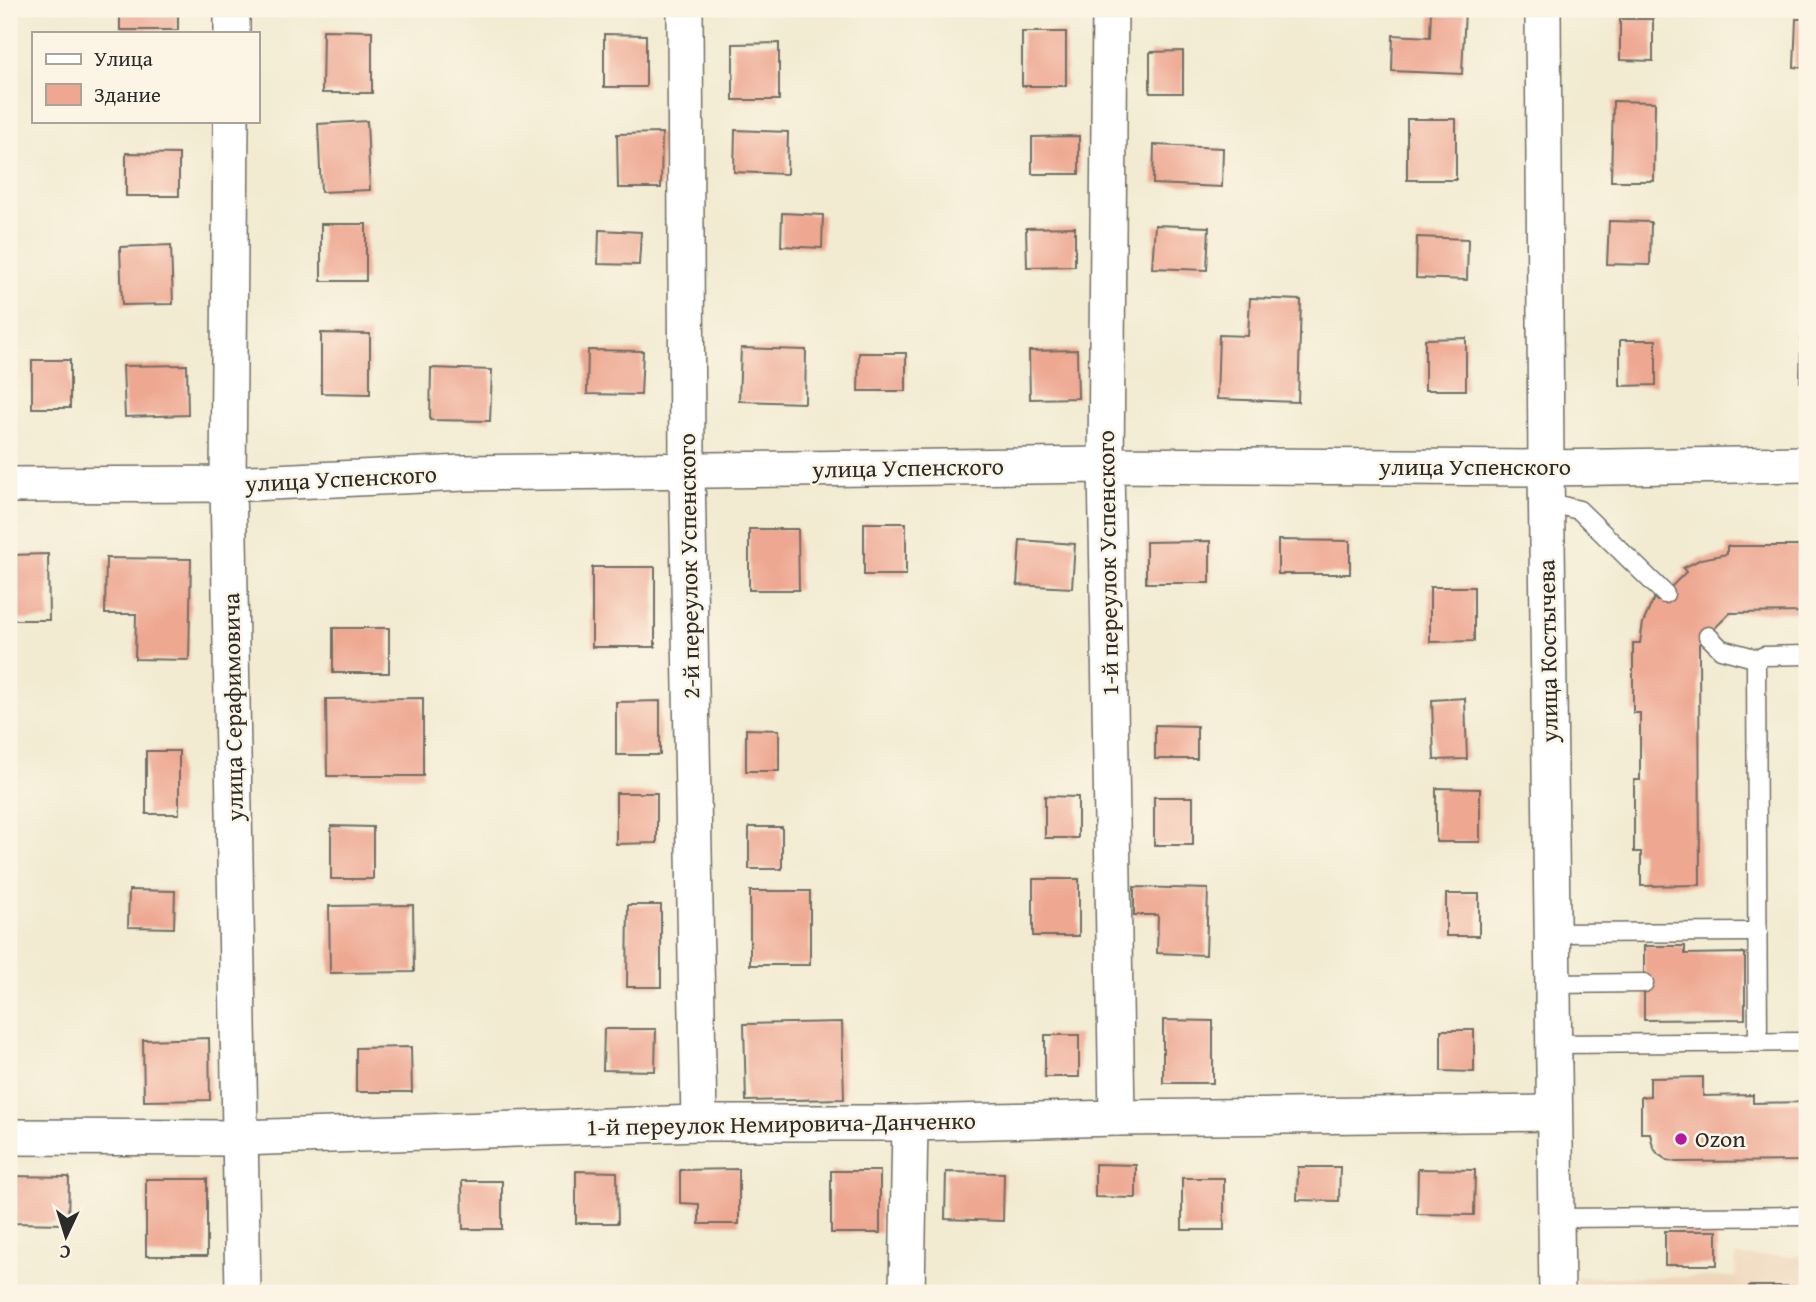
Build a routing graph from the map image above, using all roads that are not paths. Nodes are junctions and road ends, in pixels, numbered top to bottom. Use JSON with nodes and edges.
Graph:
{"nodes":[{"id":1,"x":232,"y":9,"type":"edge"},
{"id":2,"x":685,"y":9,"type":"edge"},
{"id":3,"x":1110,"y":9,"type":"edge"},
{"id":4,"x":1543,"y":9,"type":"edge"},
{"id":5,"x":232,"y":32,"type":"edge"},
{"id":6,"x":231,"y":122,"type":"edge"},
{"id":7,"x":1807,"y":464,"type":"edge"},
{"id":8,"x":1106,"y":465,"type":"junction"},
{"id":9,"x":687,"y":471,"type":"junction"},
{"id":10,"x":228,"y":484,"type":"junction"},
{"id":11,"x":9,"y":485,"type":"edge"},
{"id":12,"x":1546,"y":485,"type":"junction"},
{"id":13,"x":1665,"y":594,"type":"dead end"},
{"id":14,"x":1708,"y":636,"type":"dead end"},
{"id":15,"x":1807,"y":656,"type":"edge"},
{"id":16,"x":1758,"y":659,"type":"junction"},
{"id":17,"x":1758,"y":932,"type":"junction"},
{"id":18,"x":1552,"y":933,"type":"junction"},
{"id":19,"x":1644,"y":983,"type":"dead end"},
{"id":20,"x":1552,"y":984,"type":"junction"},
{"id":21,"x":1758,"y":1042,"type":"junction"},
{"id":22,"x":1807,"y":1042,"type":"edge"},
{"id":23,"x":1553,"y":1044,"type":"junction"},
{"id":24,"x":1554,"y":1113,"type":"junction"},
{"id":25,"x":1117,"y":1118,"type":"junction"},
{"id":26,"x":699,"y":1123,"type":"junction"},
{"id":27,"x":910,"y":1124,"type":"junction"},
{"id":28,"x":9,"y":1137,"type":"edge"},
{"id":29,"x":242,"y":1138,"type":"junction"},
{"id":30,"x":1807,"y":1216,"type":"edge"},
{"id":31,"x":1555,"y":1218,"type":"junction"},
{"id":32,"x":243,"y":1293,"type":"edge"},
{"id":33,"x":907,"y":1293,"type":"edge"},
{"id":34,"x":1557,"y":1293,"type":"edge"}],
"edges":[{"from":1,"to":5,"type":"street"},
{"from":2,"to":9,"type":"street","name":"2-й переулок Успенского"},
{"from":3,"to":8,"type":"street","name":"1-й переулок Успенского"},
{"from":4,"to":12,"type":"street","name":"улица Костычева"},
{"from":6,"to":10,"type":"street","name":"улица Серафимовича"},
{"from":7,"to":12,"type":"street","name":"улица Успенского"},
{"from":8,"to":9,"type":"street","name":"улица Успенского"},
{"from":8,"to":12,"type":"street","name":"улица Успенского"},
{"from":8,"to":25,"type":"street","name":"1-й переулок Успенского"},
{"from":9,"to":10,"type":"street","name":"улица Успенского"},
{"from":9,"to":26,"type":"street","name":"2-й переулок Успенского"},
{"from":10,"to":11,"type":"street","name":"улица Успенского"},
{"from":10,"to":29,"type":"street","name":"улица Серафимовича"},
{"from":12,"to":13,"type":"lane"},
{"from":12,"to":18,"type":"street","name":"улица Костычева"},
{"from":14,"to":16,"type":"lane"},
{"from":15,"to":16,"type":"lane"},
{"from":16,"to":17,"type":"lane"},
{"from":17,"to":18,"type":"lane"},
{"from":17,"to":21,"type":"lane"},
{"from":18,"to":20,"type":"street","name":"улица Костычева"},
{"from":19,"to":20,"type":"lane"},
{"from":20,"to":23,"type":"street","name":"улица Костычева"},
{"from":21,"to":22,"type":"lane"},
{"from":21,"to":23,"type":"lane"},
{"from":23,"to":24,"type":"street","name":"улица Костычева"},
{"from":24,"to":25,"type":"street","name":"1-й переулок Немировича-Данченко"},
{"from":24,"to":31,"type":"street","name":"улица Костычева"},
{"from":25,"to":27,"type":"street","name":"1-й переулок Немировича-Данченко"},
{"from":26,"to":27,"type":"street","name":"1-й переулок Немировича-Данченко"},
{"from":26,"to":29,"type":"street","name":"1-й переулок Немировича-Данченко"},
{"from":27,"to":33,"type":"street"},
{"from":28,"to":29,"type":"street","name":"1-й переулок Немировича-Данченко"},
{"from":29,"to":32,"type":"street","name":"улица Серафимовича"},
{"from":30,"to":31,"type":"lane"},
{"from":31,"to":34,"type":"street","name":"улица Костычева"}]}
